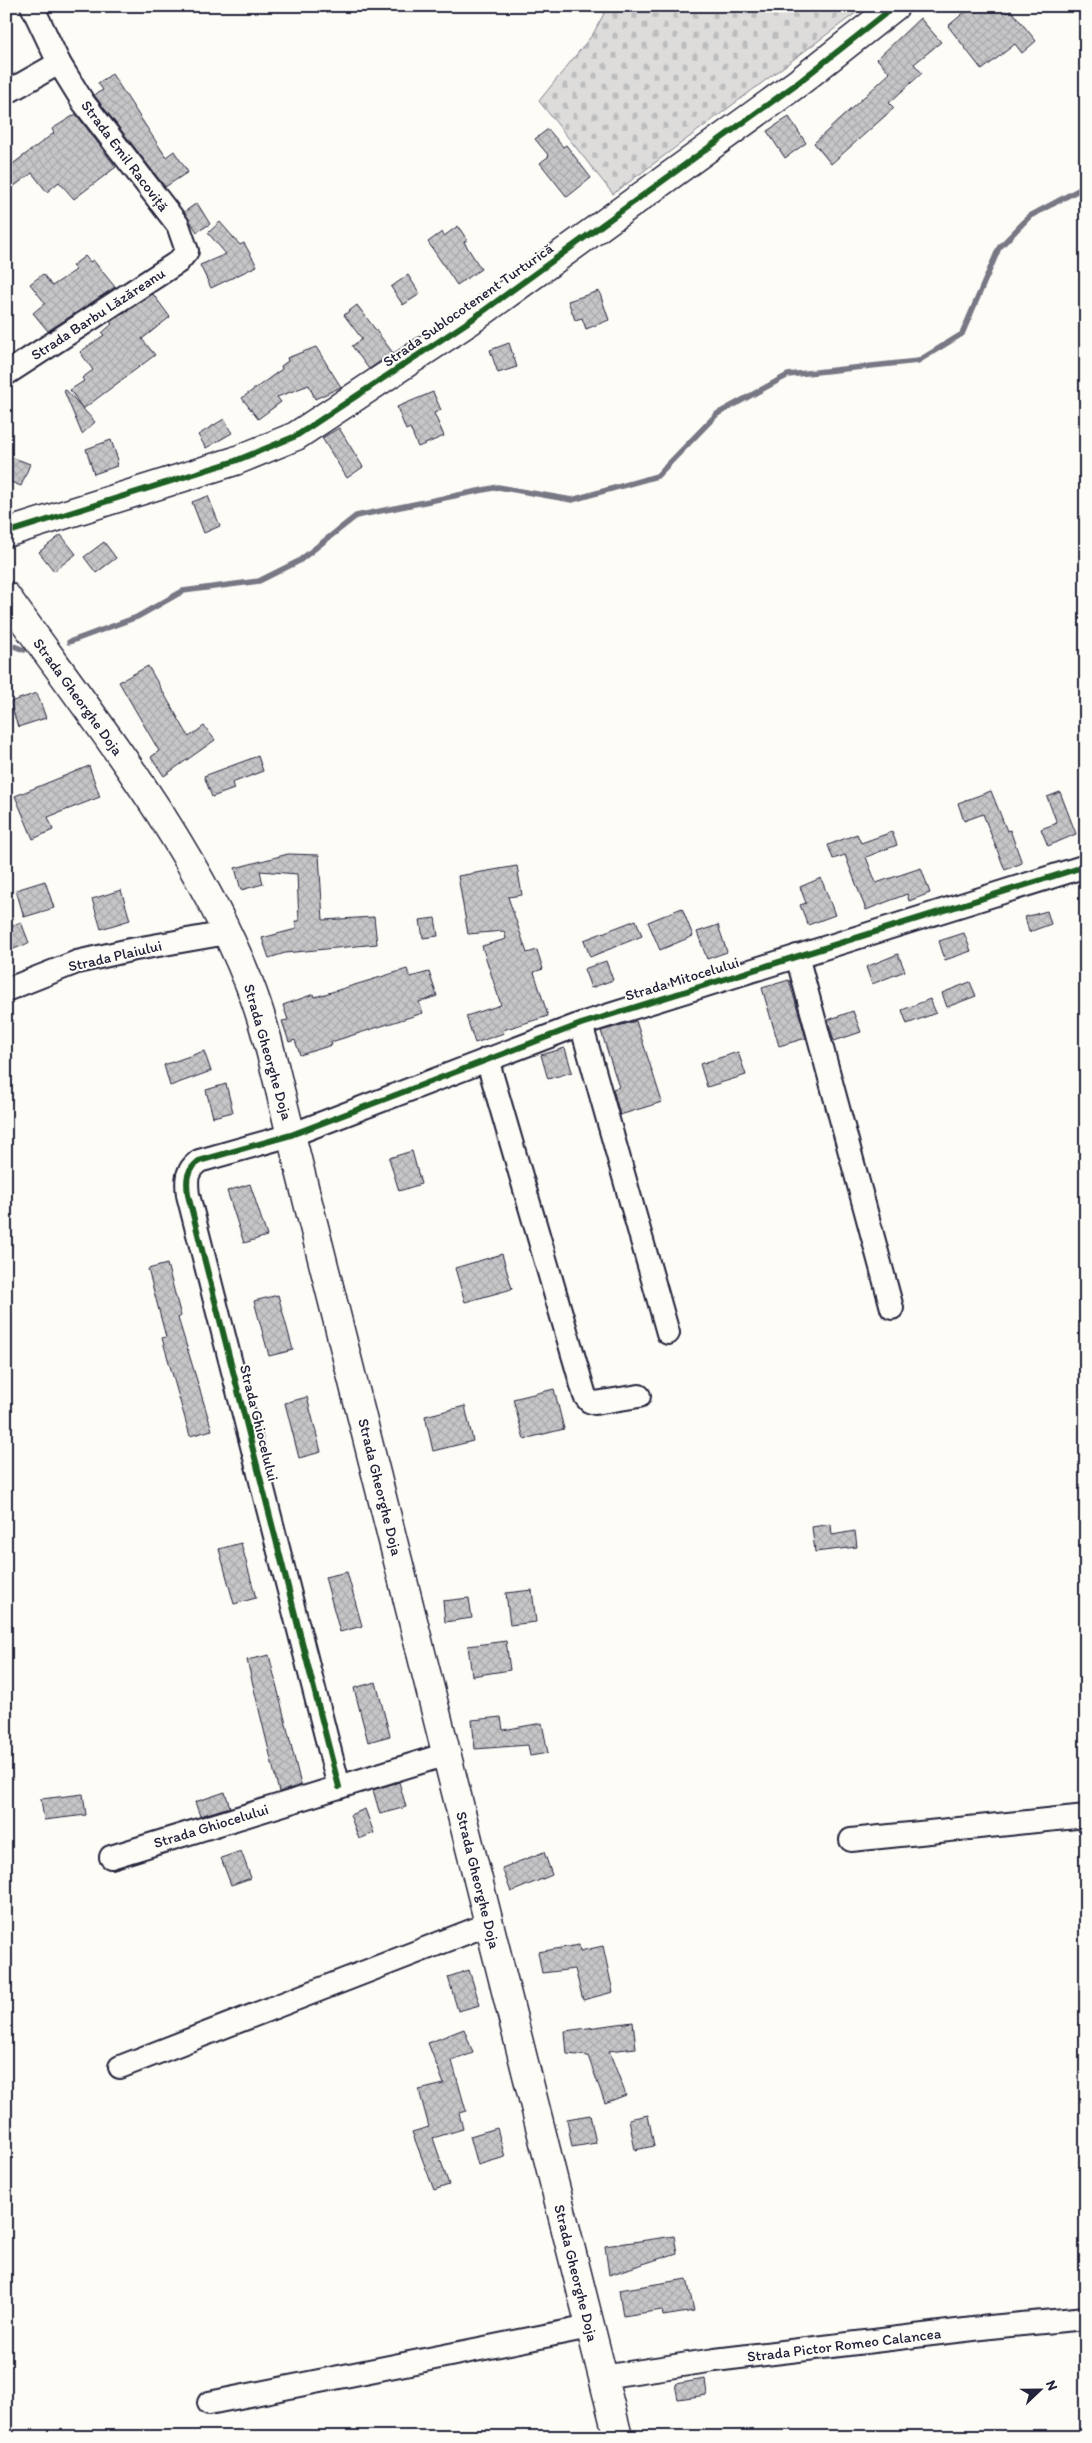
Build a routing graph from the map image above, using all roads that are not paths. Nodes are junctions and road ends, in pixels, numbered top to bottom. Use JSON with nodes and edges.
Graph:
{"nodes":[{"id":1,"x":32,"y":6,"type":"edge"},
{"id":2,"x":895,"y":6,"type":"edge"},
{"id":3,"x":59,"y":63,"type":"junction"},
{"id":4,"x":6,"y":93,"type":"edge"},
{"id":5,"x":187,"y":251,"type":"joint"},
{"id":6,"x":6,"y":374,"type":"edge"},
{"id":7,"x":6,"y":533,"type":"edge"},
{"id":8,"x":6,"y":596,"type":"edge"},
{"id":9,"x":1086,"y":866,"type":"edge"},
{"id":10,"x":227,"y":934,"type":"junction"},
{"id":11,"x":797,"y":956,"type":"junction"},
{"id":12,"x":6,"y":990,"type":"edge"},
{"id":13,"x":581,"y":1024,"type":"junction"},
{"id":14,"x":487,"y":1059,"type":"junction"},
{"id":15,"x":291,"y":1135,"type":"junction"},
{"id":16,"x":892,"y":1308,"type":"dead end"},
{"id":17,"x":668,"y":1333,"type":"dead end"},
{"id":18,"x":639,"y":1396,"type":"dead end"},
{"id":19,"x":447,"y":1754,"type":"junction"},
{"id":20,"x":339,"y":1788,"type":"junction"},
{"id":21,"x":1086,"y":1816,"type":"edge"},
{"id":22,"x":851,"y":1840,"type":"dead end"},
{"id":23,"x":111,"y":1857,"type":"dead end"},
{"id":24,"x":489,"y":1924,"type":"junction"},
{"id":25,"x":120,"y":2067,"type":"dead end"},
{"id":26,"x":1086,"y":2318,"type":"edge"},
{"id":27,"x":590,"y":2327,"type":"junction"},
{"id":28,"x":602,"y":2377,"type":"junction"},
{"id":29,"x":209,"y":2403,"type":"dead end"},
{"id":30,"x":618,"y":2437,"type":"edge"}],
"edges":[{"from":1,"to":3,"type":"street","name":"Strada Emil Racoviță"},
{"from":2,"to":7,"type":"main road","name":"Strada Sublocotenent Turturică"},
{"from":3,"to":4,"type":"street"},
{"from":3,"to":5,"type":"street","name":"Strada Emil Racoviță"},
{"from":5,"to":6,"type":"street","name":"Strada Barbu Lăzăreanu"},
{"from":8,"to":10,"type":"main road","name":"Strada Gheorghe Doja"},
{"from":9,"to":11,"type":"street","name":"Strada Mitocelului"},
{"from":10,"to":12,"type":"street","name":"Strada Plaiului"},
{"from":10,"to":15,"type":"main road","name":"Strada Gheorghe Doja"},
{"from":11,"to":13,"type":"street","name":"Strada Mitocelului"},
{"from":11,"to":16,"type":"street"},
{"from":13,"to":14,"type":"street","name":"Strada Mitocelului"},
{"from":13,"to":17,"type":"street"},
{"from":14,"to":15,"type":"street","name":"Strada Mitocelului"},
{"from":14,"to":18,"type":"street"},
{"from":15,"to":19,"type":"main road","name":"Strada Gheorghe Doja"},
{"from":15,"to":20,"type":"street","name":"Strada Ghiocelului"},
{"from":19,"to":20,"type":"street","name":"Strada Ghiocelului"},
{"from":19,"to":24,"type":"main road","name":"Strada Gheorghe Doja"},
{"from":20,"to":23,"type":"street","name":"Strada Ghiocelului"},
{"from":21,"to":22,"type":"street"},
{"from":24,"to":25,"type":"street"},
{"from":24,"to":27,"type":"main road","name":"Strada Gheorghe Doja"},
{"from":26,"to":28,"type":"street","name":"Strada Pictor Romeo Calancea"},
{"from":27,"to":28,"type":"main road","name":"Strada Gheorghe Doja"},
{"from":27,"to":29,"type":"street"},
{"from":28,"to":30,"type":"main road","name":"Strada Gheorghe Doja"}]}
